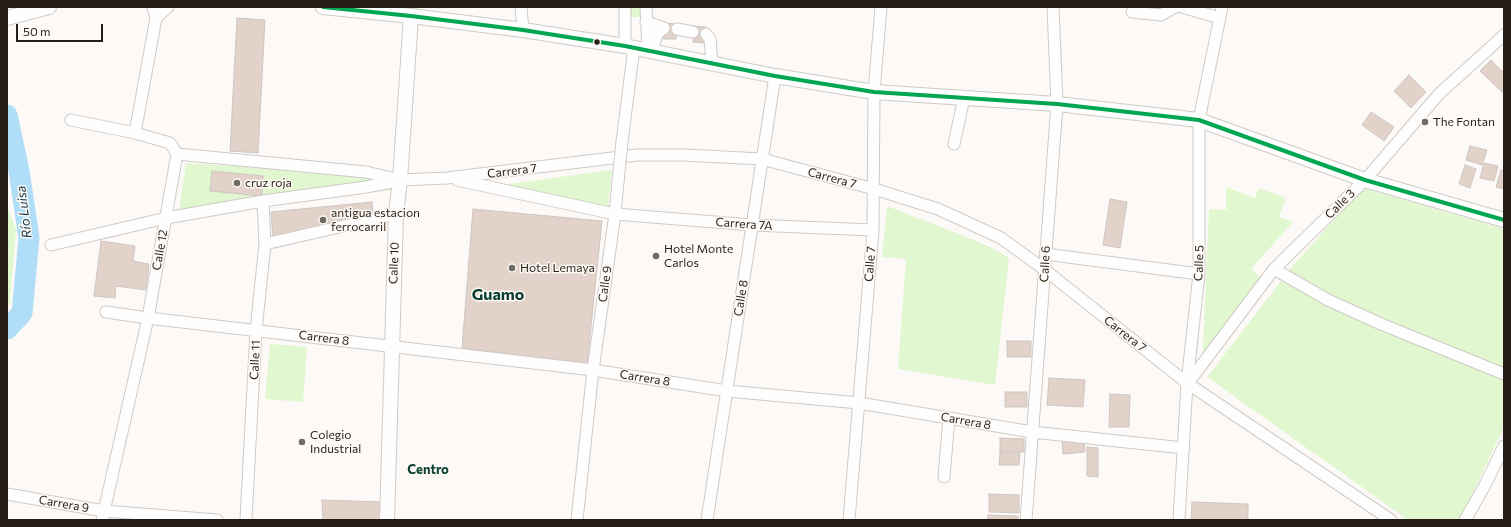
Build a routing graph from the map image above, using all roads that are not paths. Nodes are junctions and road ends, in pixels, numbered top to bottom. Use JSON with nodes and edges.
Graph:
{"nodes":[{"id":1,"x":49,"y":7,"type":"edge"},
{"id":2,"x":168,"y":7,"type":"edge"},
{"id":3,"x":322,"y":7,"type":"edge"},
{"id":4,"x":521,"y":7,"type":"edge"},
{"id":5,"x":625,"y":7,"type":"edge"},
{"id":6,"x":646,"y":7,"type":"edge"},
{"id":7,"x":882,"y":7,"type":"edge"},
{"id":8,"x":1053,"y":7,"type":"edge"},
{"id":9,"x":1174,"y":7,"type":"edge"},
{"id":10,"x":1182,"y":7,"type":"edge"},
{"id":11,"x":155,"y":12,"type":"edge"},
{"id":12,"x":412,"y":12,"type":"edge"},
{"id":13,"x":1132,"y":12,"type":"dead end"},
{"id":14,"x":1221,"y":12,"type":"edge"},
{"id":15,"x":7,"y":18,"type":"edge"},
{"id":16,"x":646,"y":22,"type":"junction"},
{"id":17,"x":523,"y":30,"type":"junction"},
{"id":18,"x":677,"y":30,"type":"dead end"},
{"id":19,"x":693,"y":32,"type":"dead end"},
{"id":20,"x":706,"y":34,"type":"dead end"},
{"id":21,"x":1504,"y":35,"type":"edge"},
{"id":22,"x":630,"y":47,"type":"junction"},
{"id":23,"x":650,"y":51,"type":"junction"},
{"id":24,"x":712,"y":63,"type":"junction"},
{"id":25,"x":775,"y":76,"type":"junction"},
{"id":26,"x":874,"y":92,"type":"junction"},
{"id":27,"x":964,"y":98,"type":"junction"},
{"id":28,"x":1057,"y":104,"type":"junction"},
{"id":29,"x":71,"y":120,"type":"dead end"},
{"id":30,"x":1199,"y":120,"type":"junction"},
{"id":31,"x":135,"y":134,"type":"junction"},
{"id":32,"x":954,"y":144,"type":"dead end"},
{"id":33,"x":177,"y":154,"type":"junction"},
{"id":34,"x":762,"y":159,"type":"junction"},
{"id":35,"x":447,"y":178,"type":"junction"},
{"id":36,"x":400,"y":180,"type":"junction"},
{"id":37,"x":1365,"y":180,"type":"junction"},
{"id":38,"x":874,"y":189,"type":"junction"},
{"id":39,"x":262,"y":201,"type":"junction"},
{"id":40,"x":396,"y":214,"type":"junction"},
{"id":41,"x":615,"y":214,"type":"junction"},
{"id":42,"x":166,"y":218,"type":"junction"},
{"id":43,"x":1504,"y":220,"type":"edge"},
{"id":44,"x":752,"y":225,"type":"junction"},
{"id":45,"x":872,"y":230,"type":"junction"},
{"id":46,"x":265,"y":244,"type":"junction"},
{"id":47,"x":51,"y":245,"type":"dead end"},
{"id":48,"x":1045,"y":254,"type":"junction"},
{"id":49,"x":1274,"y":269,"type":"junction"},
{"id":50,"x":1045,"y":270,"type":"junction"},
{"id":51,"x":1199,"y":274,"type":"junction"},
{"id":52,"x":106,"y":312,"type":"dead end"},
{"id":53,"x":148,"y":318,"type":"junction"},
{"id":54,"x":256,"y":330,"type":"junction"},
{"id":55,"x":391,"y":347,"type":"junction"},
{"id":56,"x":593,"y":370,"type":"junction"},
{"id":57,"x":1504,"y":374,"type":"edge"},
{"id":58,"x":1188,"y":383,"type":"junction"},
{"id":59,"x":727,"y":391,"type":"junction"},
{"id":60,"x":859,"y":403,"type":"junction"},
{"id":61,"x":949,"y":418,"type":"junction"},
{"id":62,"x":1032,"y":432,"type":"junction"},
{"id":63,"x":1504,"y":446,"type":"edge"},
{"id":64,"x":1184,"y":448,"type":"junction"},
{"id":65,"x":944,"y":477,"type":"dead end"},
{"id":66,"x":7,"y":494,"type":"edge"},
{"id":67,"x":103,"y":515,"type":"edge"},
{"id":68,"x":217,"y":520,"type":"edge"},
{"id":69,"x":246,"y":520,"type":"edge"},
{"id":70,"x":387,"y":520,"type":"edge"},
{"id":71,"x":577,"y":520,"type":"edge"},
{"id":72,"x":707,"y":520,"type":"edge"},
{"id":73,"x":849,"y":520,"type":"edge"},
{"id":74,"x":1026,"y":520,"type":"edge"},
{"id":75,"x":1179,"y":520,"type":"edge"},
{"id":76,"x":1391,"y":520,"type":"edge"},
{"id":77,"x":1465,"y":520,"type":"edge"}],
"edges":[{"from":1,"to":15,"type":"main road"},
{"from":2,"to":11,"type":"street"},
{"from":3,"to":12,"type":"main road"},
{"from":4,"to":17,"type":"street"},
{"from":5,"to":22,"type":"street","name":"Calle 9"},
{"from":6,"to":16,"type":"street"},
{"from":7,"to":26,"type":"street","name":"Calle 7"},
{"from":8,"to":28,"type":"street","name":"Calle 6"},
{"from":9,"to":13,"type":"street"},
{"from":10,"to":14,"type":"street"},
{"from":11,"to":31,"type":"street"},
{"from":12,"to":17,"type":"main road"},
{"from":12,"to":36,"type":"main road","name":"Calle 10"},
{"from":14,"to":30,"type":"street","name":"Calle 5"},
{"from":16,"to":23,"type":"street"},
{"from":16,"to":23,"type":"street"},
{"from":17,"to":22,"type":"main road"},
{"from":18,"to":19,"type":"street"},
{"from":20,"to":24,"type":"street"},
{"from":21,"to":37,"type":"street","name":"Calle 3"},
{"from":22,"to":23,"type":"main road"},
{"from":22,"to":41,"type":"street","name":"Calle 9","bridge":true},
{"from":23,"to":24,"type":"main road"},
{"from":24,"to":25,"type":"main road"},
{"from":25,"to":26,"type":"main road"},
{"from":25,"to":34,"type":"street","name":"Calle 8"},
{"from":26,"to":27,"type":"main road"},
{"from":26,"to":38,"type":"street","name":"Calle 7"},
{"from":27,"to":28,"type":"main road"},
{"from":27,"to":32,"type":"street"},
{"from":28,"to":30,"type":"main road"},
{"from":28,"to":48,"type":"street","name":"Calle 6"},
{"from":29,"to":31,"type":"street"},
{"from":30,"to":37,"type":"main road"},
{"from":30,"to":51,"type":"street","name":"Calle 5"},
{"from":31,"to":33,"type":"street"},
{"from":33,"to":36,"type":"street","name":"Carrera 7"},
{"from":33,"to":42,"type":"street","name":"Calle 12"},
{"from":34,"to":35,"type":"street","name":"Carrera 7"},
{"from":34,"to":38,"type":"street","name":"Carrera 7"},
{"from":34,"to":44,"type":"street","name":"Calle 8"},
{"from":35,"to":36,"type":"street","name":"Carrera 7"},
{"from":35,"to":41,"type":"street","name":"Carrera 7A"},
{"from":36,"to":39,"type":"street"},
{"from":36,"to":40,"type":"main road","name":"Calle 10"},
{"from":37,"to":43,"type":"main road"},
{"from":37,"to":49,"type":"street","name":"Calle 3"},
{"from":38,"to":45,"type":"street","name":"Calle 7"},
{"from":38,"to":50,"type":"street","name":"Carrera 7"},
{"from":39,"to":42,"type":"street"},
{"from":39,"to":46,"type":"street","name":"Calle 11"},
{"from":40,"to":46,"type":"street"},
{"from":40,"to":55,"type":"main road","name":"Calle 10"},
{"from":41,"to":44,"type":"street","name":"Carrera 7A"},
{"from":41,"to":56,"type":"street","name":"Calle 9"},
{"from":42,"to":47,"type":"street"},
{"from":42,"to":53,"type":"street","name":"Calle 12"},
{"from":44,"to":45,"type":"street","name":"Carrera 7A"},
{"from":44,"to":59,"type":"street","name":"Calle 8"},
{"from":45,"to":60,"type":"street","name":"Calle 7"},
{"from":46,"to":54,"type":"street","name":"Calle 11"},
{"from":48,"to":50,"type":"street","name":"Calle 6"},
{"from":48,"to":51,"type":"street"},
{"from":49,"to":57,"type":"street"},
{"from":49,"to":58,"type":"street","name":"Calle 3"},
{"from":50,"to":58,"type":"street","name":"Carrera 7"},
{"from":50,"to":62,"type":"street","name":"Calle 6"},
{"from":51,"to":58,"type":"street","name":"Calle 5"},
{"from":52,"to":53,"type":"street","name":"Carrera 8"},
{"from":53,"to":54,"type":"street","name":"Carrera 8"},
{"from":53,"to":67,"type":"street","name":"Calle 12"},
{"from":54,"to":55,"type":"street","name":"Carrera 8"},
{"from":54,"to":69,"type":"street","name":"Calle 11"},
{"from":55,"to":56,"type":"street","name":"Carrera 8"},
{"from":55,"to":70,"type":"main road","name":"Calle 10"},
{"from":56,"to":59,"type":"street","name":"Carrera 8"},
{"from":56,"to":71,"type":"street","name":"Calle 9"},
{"from":58,"to":64,"type":"street","name":"Calle 5"},
{"from":58,"to":76,"type":"street","name":"Carrera 7"},
{"from":59,"to":60,"type":"street","name":"Carrera 8"},
{"from":59,"to":72,"type":"street","name":"Calle 8"},
{"from":60,"to":61,"type":"street","name":"Carrera 8"},
{"from":60,"to":73,"type":"street","name":"Calle 7"},
{"from":61,"to":62,"type":"street","name":"Carrera 8"},
{"from":61,"to":65,"type":"street"},
{"from":62,"to":64,"type":"street","name":"Carrera 8"},
{"from":62,"to":74,"type":"street","name":"Calle 6"},
{"from":63,"to":77,"type":"street"},
{"from":64,"to":75,"type":"street","name":"Calle 5"},
{"from":66,"to":67,"type":"street","name":"Carrera 9"},
{"from":67,"to":68,"type":"street","name":"Carrera 9"}]}
